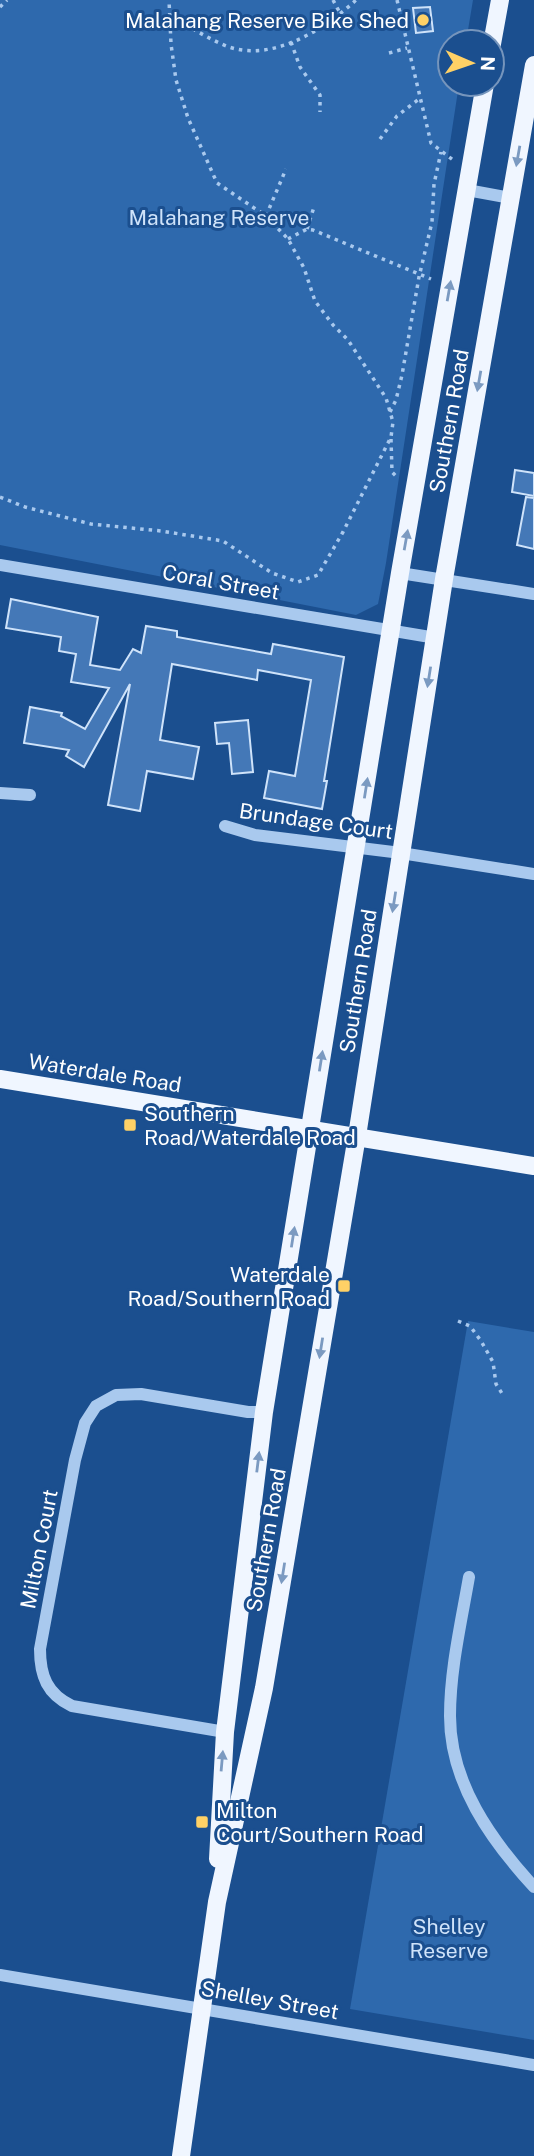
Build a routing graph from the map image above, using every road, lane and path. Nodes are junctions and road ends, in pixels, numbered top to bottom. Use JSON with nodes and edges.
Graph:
{"nodes":[{"id":1,"x":7,"y":0,"type":"edge"},
{"id":2,"x":169,"y":0,"type":"edge"},
{"id":3,"x":333,"y":0,"type":"edge"},
{"id":4,"x":356,"y":0,"type":"edge"},
{"id":5,"x":397,"y":0,"type":"edge"},
{"id":6,"x":500,"y":0,"type":"edge"},
{"id":7,"x":0,"y":7,"type":"edge"},
{"id":8,"x":171,"y":15,"type":"junction"},
{"id":9,"x":341,"y":15,"type":"junction"},
{"id":10,"x":495,"y":28,"type":"edge"},
{"id":11,"x":291,"y":42,"type":"junction"},
{"id":12,"x":408,"y":48,"type":"junction"},
{"id":13,"x":389,"y":53,"type":"dead end"},
{"id":14,"x":534,"y":65,"type":"edge"},
{"id":15,"x":483,"y":98,"type":"edge"},
{"id":16,"x":419,"y":99,"type":"junction"},
{"id":17,"x":320,"y":112,"type":"dead end"},
{"id":18,"x":380,"y":139,"type":"dead end"},
{"id":19,"x":441,"y":152,"type":"junction"},
{"id":20,"x":453,"y":160,"type":"dead end"},
{"id":21,"x":286,"y":169,"type":"dead end"},
{"id":22,"x":467,"y":190,"type":"junction"},
{"id":23,"x":511,"y":198,"type":"junction"},
{"id":24,"x":314,"y":207,"type":"dead end"},
{"id":25,"x":266,"y":216,"type":"junction"},
{"id":26,"x":307,"y":229,"type":"junction"},
{"id":27,"x":288,"y":239,"type":"junction"},
{"id":28,"x":419,"y":275,"type":"junction"},
{"id":29,"x":433,"y":280,"type":"dead end"},
{"id":30,"x":390,"y":412,"type":"junction"},
{"id":31,"x":391,"y":437,"type":"junction"},
{"id":32,"x":399,"y":480,"type":"dead end"},
{"id":33,"x":0,"y":497,"type":"edge"},
{"id":34,"x":0,"y":565,"type":"edge"},
{"id":35,"x":400,"y":573,"type":"junction"},
{"id":36,"x":444,"y":579,"type":"junction"},
{"id":37,"x":534,"y":594,"type":"edge"},
{"id":38,"x":391,"y":631,"type":"junction"},
{"id":39,"x":436,"y":638,"type":"junction"},
{"id":40,"x":0,"y":793,"type":"edge"},
{"id":41,"x":30,"y":796,"type":"dead end"},
{"id":42,"x":225,"y":827,"type":"dead end"},
{"id":43,"x":356,"y":847,"type":"junction"},
{"id":44,"x":401,"y":853,"type":"junction"},
{"id":45,"x":534,"y":874,"type":"edge"},
{"id":46,"x":0,"y":1079,"type":"edge"},
{"id":47,"x":310,"y":1129,"type":"junction"},
{"id":48,"x":357,"y":1136,"type":"junction"},
{"id":49,"x":534,"y":1166,"type":"edge"},
{"id":50,"x":458,"y":1321,"type":"dead end"},
{"id":51,"x":503,"y":1395,"type":"dead end"},
{"id":52,"x":264,"y":1412,"type":"junction"},
{"id":53,"x":470,"y":1577,"type":"dead end"},
{"id":54,"x":225,"y":1732,"type":"junction"},
{"id":55,"x":534,"y":1887,"type":"edge"},
{"id":56,"x":217,"y":1902,"type":"junction"},
{"id":57,"x":0,"y":1975,"type":"edge"},
{"id":58,"x":202,"y":2008,"type":"junction"},
{"id":59,"x":534,"y":2065,"type":"edge"},
{"id":60,"x":181,"y":2156,"type":"edge"}],
"edges":[{"from":1,"to":7,"type":"path"},
{"from":2,"to":8,"type":"path"},
{"from":3,"to":9,"type":"path"},
{"from":4,"to":9,"type":"path"},
{"from":5,"to":12,"type":"path"},
{"from":6,"to":10,"type":"main road"},
{"from":8,"to":11,"type":"path"},
{"from":8,"to":25,"type":"path"},
{"from":9,"to":11,"type":"path"},
{"from":11,"to":17,"type":"path"},
{"from":12,"to":13,"type":"path"},
{"from":12,"to":16,"type":"path"},
{"from":14,"to":23,"type":"main road","name":"Southern Road","one_way":true},
{"from":15,"to":22,"type":"main road","name":"Southern Road"},
{"from":16,"to":18,"type":"path"},
{"from":16,"to":19,"type":"path"},
{"from":19,"to":20,"type":"path"},
{"from":19,"to":28,"type":"path"},
{"from":21,"to":25,"type":"path"},
{"from":22,"to":23,"type":"street"},
{"from":35,"to":22,"type":"main road","name":"Southern Road","one_way":true},
{"from":23,"to":36,"type":"main road","name":"Southern Road","one_way":true},
{"from":24,"to":26,"type":"path"},
{"from":25,"to":27,"type":"path"},
{"from":26,"to":27,"type":"path"},
{"from":26,"to":28,"type":"path"},
{"from":27,"to":30,"type":"path"},
{"from":28,"to":29,"type":"path"},
{"from":28,"to":30,"type":"path"},
{"from":30,"to":31,"type":"path"},
{"from":31,"to":32,"type":"path"},
{"from":31,"to":33,"type":"path"},
{"from":34,"to":38,"type":"street","name":"Coral Street"},
{"from":35,"to":36,"type":"street"},
{"from":35,"to":38,"type":"main road","name":"Southern Road"},
{"from":36,"to":37,"type":"street"},
{"from":36,"to":39,"type":"main road","name":"Southern Road"},
{"from":38,"to":39,"type":"street","name":"Coral Street"},
{"from":43,"to":38,"type":"main road","name":"Southern Road","one_way":true},
{"from":39,"to":44,"type":"main road","name":"Southern Road","one_way":true},
{"from":40,"to":41,"type":"street"},
{"from":42,"to":43,"type":"street","name":"Brundage Court"},
{"from":43,"to":44,"type":"street","name":"Brundage Court"},
{"from":47,"to":43,"type":"main road","name":"Southern Road","one_way":true},
{"from":44,"to":45,"type":"street","name":"Brundage Court"},
{"from":44,"to":48,"type":"main road","name":"Southern Road","one_way":true},
{"from":46,"to":47,"type":"main road","name":"Waterdale Road"},
{"from":47,"to":48,"type":"main road","name":"Waterdale Road"},
{"from":52,"to":47,"type":"main road","name":"Southern Road","one_way":true},
{"from":48,"to":49,"type":"main road","name":"Waterdale Road"},
{"from":48,"to":56,"type":"main road","name":"Southern Road","one_way":true},
{"from":50,"to":51,"type":"path"},
{"from":54,"to":52,"type":"main road","name":"Southern Road","one_way":true},
{"from":52,"to":54,"type":"street","name":"Milton Court"},
{"from":53,"to":55,"type":"street"},
{"from":56,"to":54,"type":"main road","name":"Southern Road","one_way":true},
{"from":56,"to":58,"type":"main road","name":"Southern Road"},
{"from":57,"to":58,"type":"street","name":"Shelley Street"},
{"from":58,"to":59,"type":"street","name":"Shelley Street"},
{"from":58,"to":60,"type":"main road","name":"Southern Road"}]}
